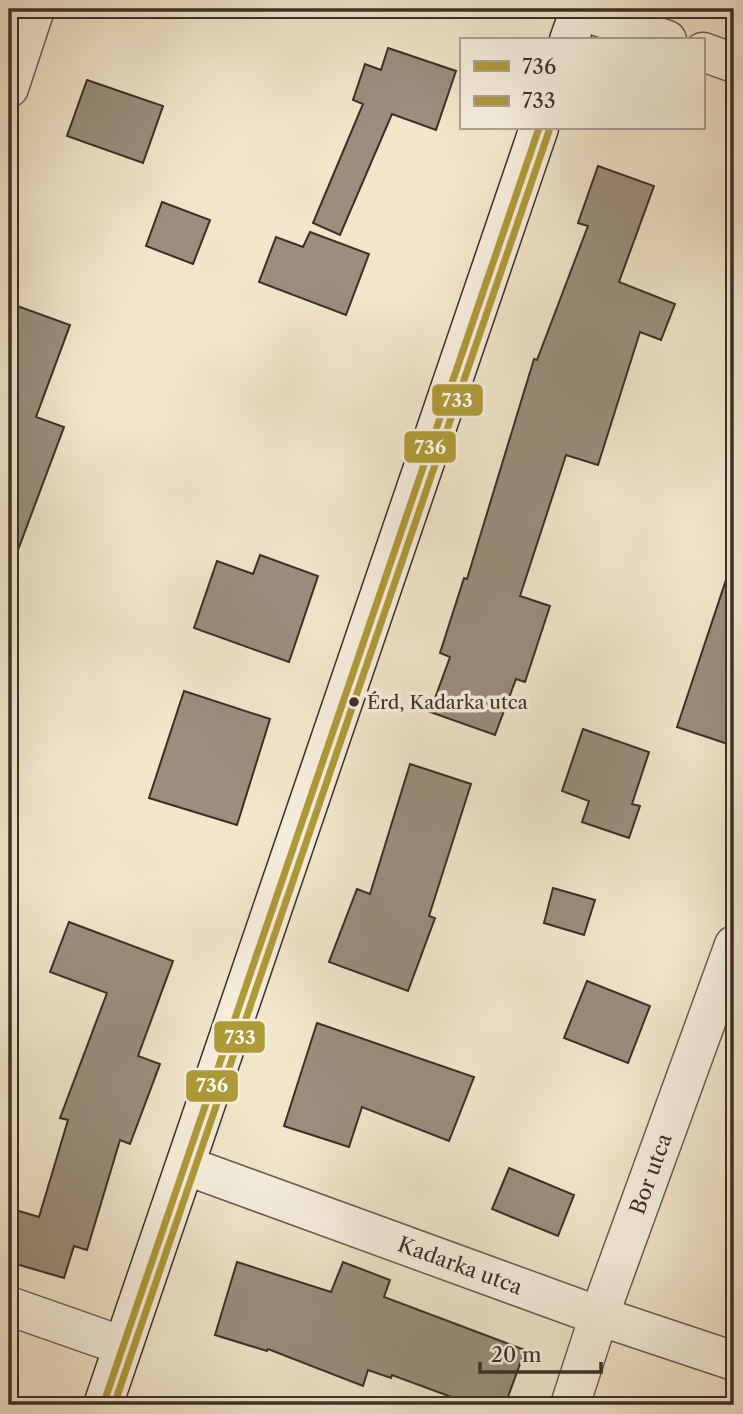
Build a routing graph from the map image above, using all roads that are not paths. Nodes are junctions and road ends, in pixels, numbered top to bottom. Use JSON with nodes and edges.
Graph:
{"nodes":[{"id":1,"x":35,"y":9,"type":"edge"},
{"id":2,"x":576,"y":20,"type":"edge"},
{"id":3,"x":658,"y":38,"type":"edge"},
{"id":4,"x":704,"y":52,"type":"edge"},
{"id":5,"x":734,"y":63,"type":"edge"},
{"id":6,"x":9,"y":88,"type":"edge"},
{"id":7,"x":538,"y":130,"type":"edge"},
{"id":8,"x":734,"y":945,"type":"edge"},
{"id":9,"x":187,"y":1166,"type":"junction"},
{"id":10,"x":9,"y":1306,"type":"edge"},
{"id":11,"x":599,"y":1316,"type":"junction"},
{"id":12,"x":123,"y":1346,"type":"junction"},
{"id":13,"x":734,"y":1361,"type":"edge"},
{"id":14,"x":103,"y":1405,"type":"edge"},
{"id":15,"x":570,"y":1405,"type":"edge"}],
"edges":[{"from":1,"to":6,"type":"street"},
{"from":2,"to":3,"type":"street"},
{"from":4,"to":5,"type":"street"},
{"from":7,"to":9,"type":"street"},
{"from":8,"to":11,"type":"street","name":"Bor utca"},
{"from":9,"to":11,"type":"street","name":"Kadarka utca"},
{"from":9,"to":12,"type":"street"},
{"from":10,"to":12,"type":"street"},
{"from":11,"to":13,"type":"street","name":"Kadarka utca"},
{"from":11,"to":15,"type":"street","name":"Bor utca"},
{"from":12,"to":14,"type":"street"}]}
